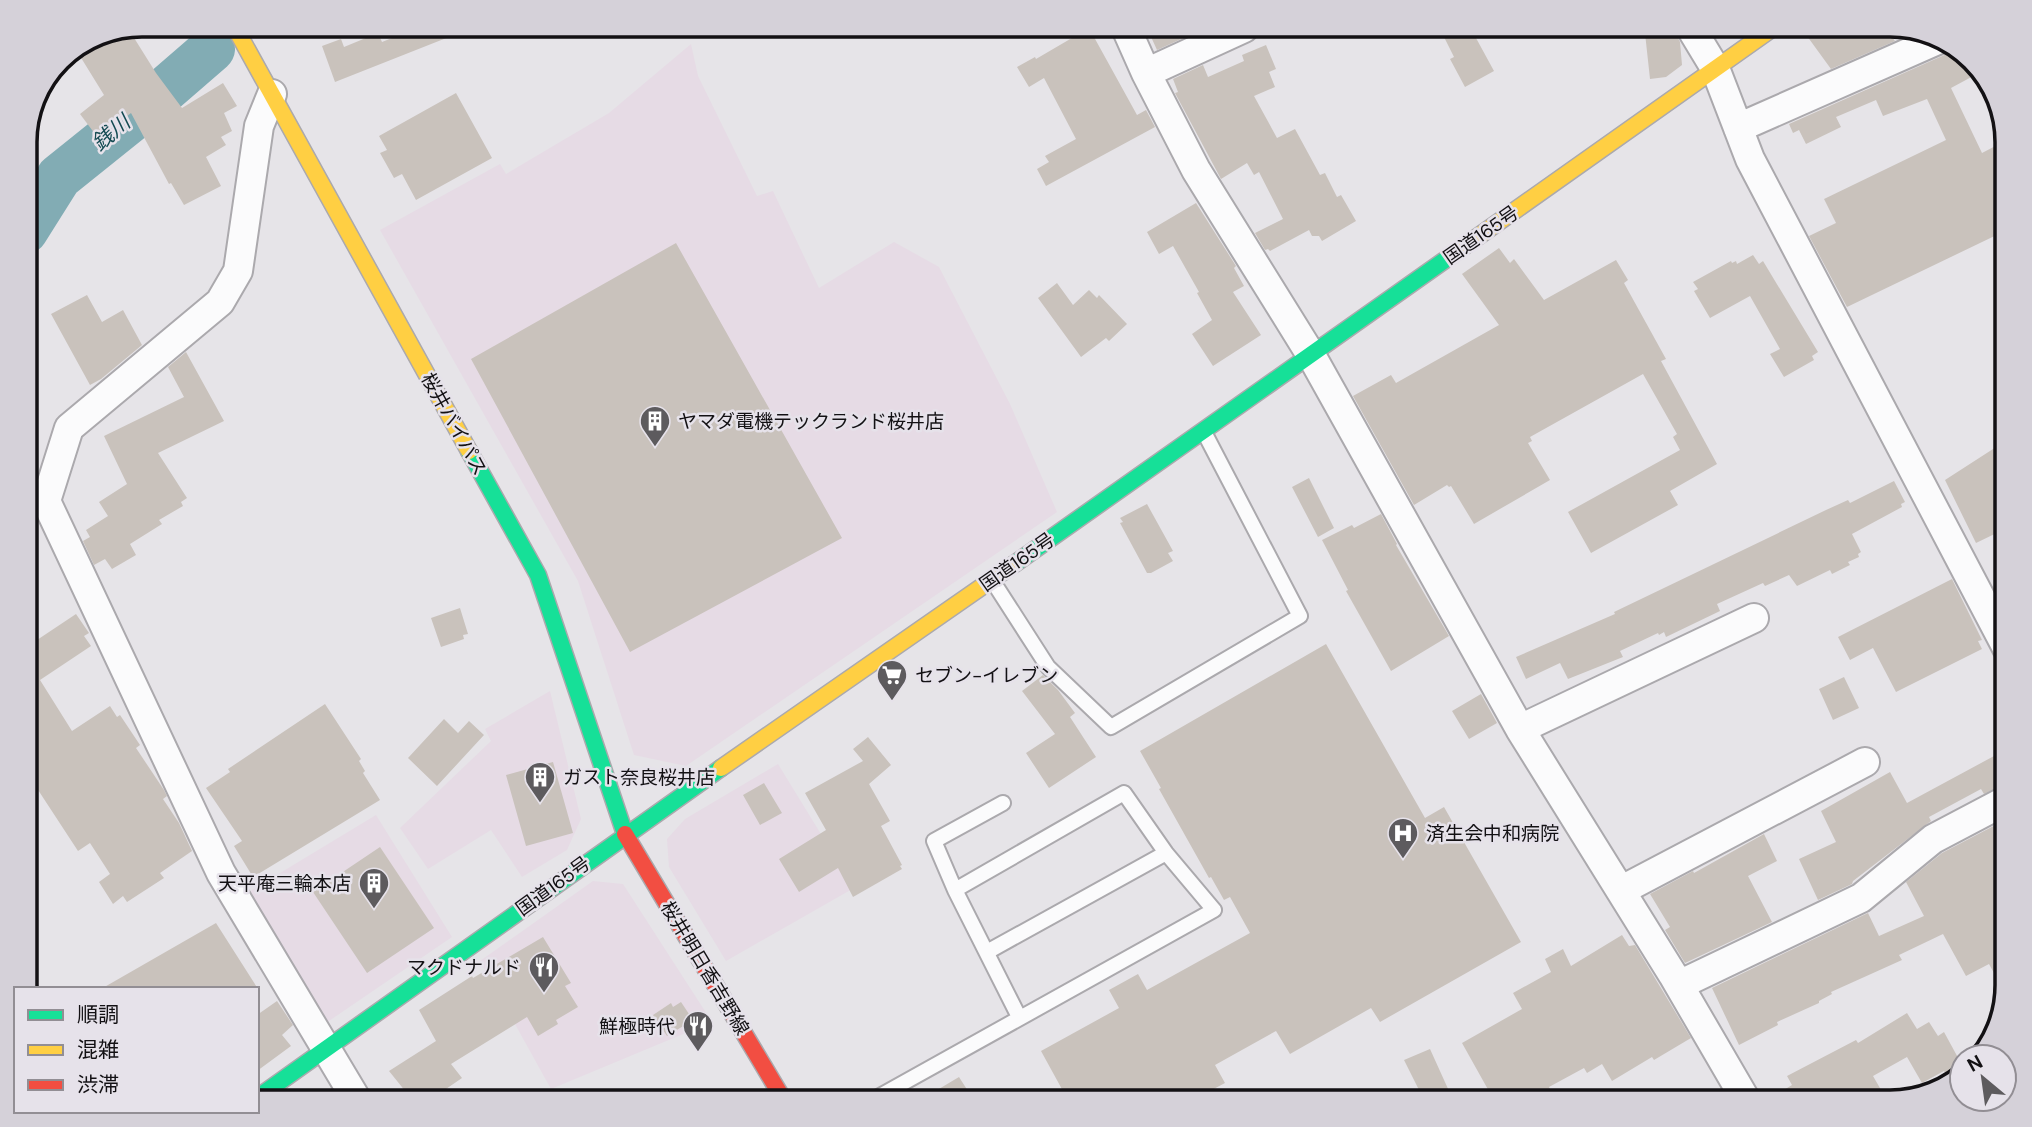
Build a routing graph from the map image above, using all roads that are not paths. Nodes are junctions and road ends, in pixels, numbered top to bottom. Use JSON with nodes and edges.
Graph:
{"nodes":[{"id":1,"x":240,"y":37,"type":"edge"},
{"id":2,"x":1130,"y":37,"type":"edge"},
{"id":3,"x":1224,"y":37,"type":"edge"},
{"id":4,"x":1696,"y":37,"type":"edge"},
{"id":5,"x":1760,"y":37,"type":"edge"},
{"id":6,"x":1928,"y":44,"type":"edge"},
{"id":7,"x":1715,"y":68,"type":"junction"},
{"id":8,"x":1146,"y":73,"type":"junction"},
{"id":9,"x":272,"y":94,"type":"junction"},
{"id":10,"x":1738,"y":128,"type":"junction"},
{"id":11,"x":1311,"y":355,"type":"junction"},
{"id":12,"x":1203,"y":431,"type":"junction"},
{"id":13,"x":992,"y":580,"type":"junction"},
{"id":14,"x":1754,"y":618,"type":"dead end"},
{"id":15,"x":1995,"y":625,"type":"edge"},
{"id":16,"x":1520,"y":729,"type":"junction"},
{"id":17,"x":1865,"y":762,"type":"dead end"},
{"id":18,"x":1003,"y":803,"type":"dead end"},
{"id":19,"x":1995,"y":806,"type":"edge"},
{"id":20,"x":625,"y":834,"type":"junction"},
{"id":21,"x":1166,"y":853,"type":"junction"},
{"id":22,"x":955,"y":890,"type":"junction"},
{"id":23,"x":1622,"y":890,"type":"junction"},
{"id":24,"x":987,"y":952,"type":"junction"},
{"id":25,"x":1679,"y":985,"type":"junction"},
{"id":26,"x":1019,"y":1017,"type":"junction"},
{"id":27,"x":326,"y":1048,"type":"junction"},
{"id":28,"x":268,"y":1090,"type":"edge"},
{"id":29,"x":351,"y":1090,"type":"edge"},
{"id":30,"x":778,"y":1090,"type":"edge"},
{"id":31,"x":890,"y":1090,"type":"edge"},
{"id":32,"x":1740,"y":1090,"type":"edge"}],
"edges":[{"from":1,"to":9,"type":"main road","name":"桜井バイパス"},
{"from":2,"to":8,"type":"street"},
{"from":3,"to":8,"type":"street"},
{"from":4,"to":7,"type":"street"},
{"from":5,"to":7,"type":"main road","name":"国道165号"},
{"from":6,"to":10,"type":"street"},
{"from":7,"to":10,"type":"street"},
{"from":7,"to":11,"type":"main road","name":"国道165号"},
{"from":8,"to":11,"type":"street"},
{"from":9,"to":20,"type":"main road","name":"桜井バイパス"},
{"from":9,"to":27,"type":"street"},
{"from":10,"to":15,"type":"street"},
{"from":11,"to":12,"type":"main road","name":"国道165号"},
{"from":11,"to":16,"type":"street"},
{"from":12,"to":13,"type":"main road","name":"国道165号"},
{"from":12,"to":13,"type":"lane"},
{"from":13,"to":20,"type":"main road","name":"国道165号"},
{"from":14,"to":16,"type":"street"},
{"from":16,"to":23,"type":"street"},
{"from":17,"to":23,"type":"street"},
{"from":18,"to":22,"type":"lane"},
{"from":19,"to":25,"type":"street"},
{"from":20,"to":27,"type":"main road","name":"国道165号"},
{"from":20,"to":30,"type":"main road","name":"桜井明日香吉野線"},
{"from":21,"to":22,"type":"lane"},
{"from":21,"to":24,"type":"lane"},
{"from":21,"to":26,"type":"lane"},
{"from":22,"to":24,"type":"lane"},
{"from":23,"to":25,"type":"street"},
{"from":24,"to":26,"type":"lane"},
{"from":25,"to":32,"type":"street"},
{"from":26,"to":31,"type":"lane"},
{"from":27,"to":28,"type":"main road","name":"国道165号"},
{"from":27,"to":29,"type":"street"}]}
